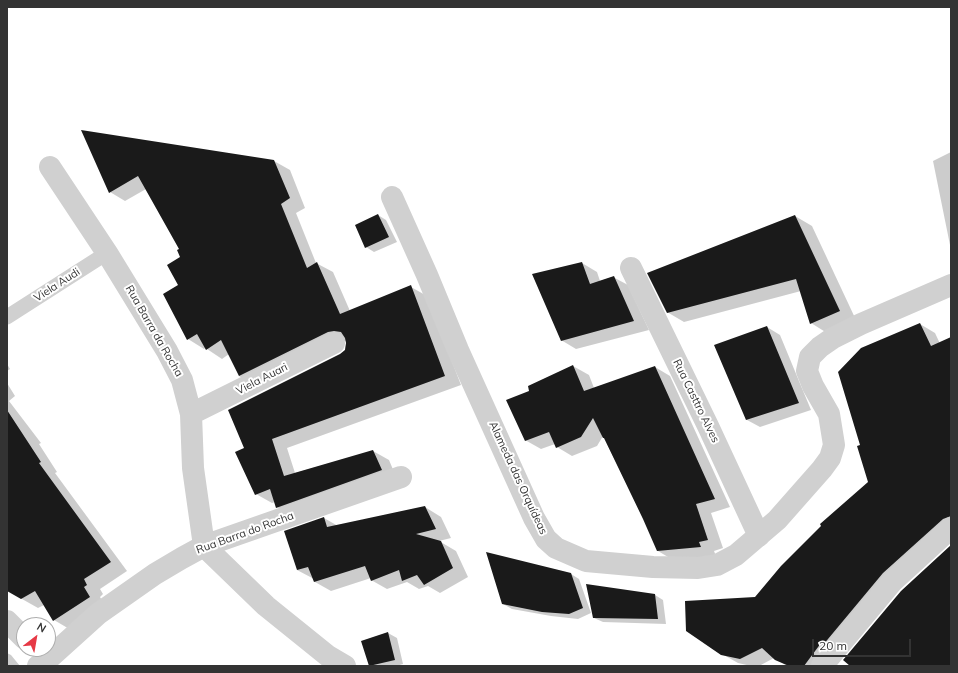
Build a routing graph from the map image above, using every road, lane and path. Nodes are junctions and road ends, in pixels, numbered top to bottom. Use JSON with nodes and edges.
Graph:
{"nodes":[{"id":1,"x":50,"y":167,"type":"dead end"},
{"id":2,"x":392,"y":197,"type":"dead end"},
{"id":3,"x":107,"y":253,"type":"junction"},
{"id":4,"x":631,"y":268,"type":"dead end"},
{"id":5,"x":951,"y":285,"type":"edge"},
{"id":6,"x":7,"y":317,"type":"edge"},
{"id":7,"x":334,"y":343,"type":"dead end"},
{"id":8,"x":191,"y":414,"type":"junction"},
{"id":9,"x":401,"y":477,"type":"dead end"},
{"id":10,"x":951,"y":528,"type":"edge"},
{"id":11,"x":759,"y":536,"type":"junction"},
{"id":12,"x":204,"y":546,"type":"junction"},
{"id":13,"x":7,"y":621,"type":"edge"},
{"id":14,"x":16,"y":630,"type":"edge"},
{"id":15,"x":44,"y":660,"type":"edge"},
{"id":16,"x":345,"y":666,"type":"edge"},
{"id":17,"x":822,"y":666,"type":"edge"}],
"edges":[{"from":1,"to":3,"type":"street","name":"Rua Barra da Rocha"},
{"from":2,"to":11,"type":"street","name":"Alameda das Orquídeas"},
{"from":3,"to":6,"type":"lane","name":"Viela Audi"},
{"from":3,"to":8,"type":"street","name":"Rua Barra da Rocha"},
{"from":4,"to":11,"type":"street","name":"Rua Casttro Alves"},
{"from":5,"to":11,"type":"street","name":"Alameda das Orquídeas"},
{"from":7,"to":8,"type":"street","name":"Viela Auari"},
{"from":8,"to":12,"type":"street","name":"Rua Barra da Rocha"},
{"from":9,"to":12,"type":"street","name":"Rua Barra do Rocha"},
{"from":10,"to":17,"type":"street"},
{"from":12,"to":15,"type":"street","name":"Rua Barra do Rocha"},
{"from":12,"to":16,"type":"street"},
{"from":13,"to":14,"type":"street"}]}
